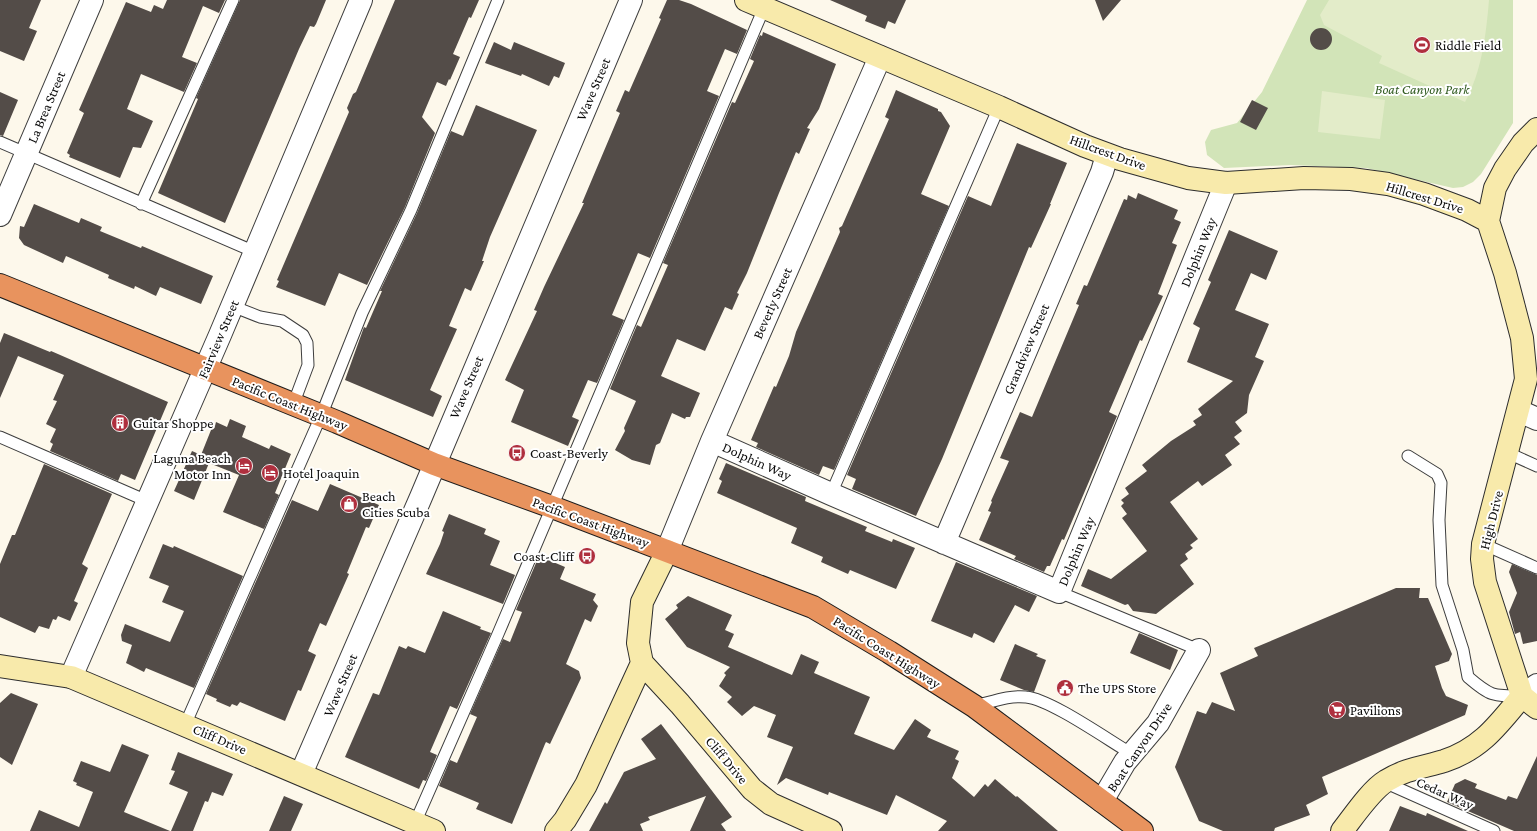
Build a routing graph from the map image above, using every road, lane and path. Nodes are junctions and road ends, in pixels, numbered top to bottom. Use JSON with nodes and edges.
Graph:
{"nodes":[{"id":1,"x":92,"y":0,"type":"edge"},
{"id":2,"x":233,"y":0,"type":"edge"},
{"id":3,"x":360,"y":0,"type":"edge"},
{"id":4,"x":498,"y":0,"type":"edge"},
{"id":5,"x":631,"y":0,"type":"edge"},
{"id":6,"x":755,"y":4,"type":"edge"},
{"id":7,"x":880,"y":57,"type":"junction"},
{"id":8,"x":999,"y":107,"type":"junction"},
{"id":9,"x":1537,"y":129,"type":"edge"},
{"id":10,"x":0,"y":142,"type":"edge"},
{"id":11,"x":26,"y":154,"type":"junction"},
{"id":12,"x":1107,"y":155,"type":"junction"},
{"id":13,"x":1226,"y":183,"type":"junction"},
{"id":14,"x":141,"y":204,"type":"junction"},
{"id":15,"x":0,"y":215,"type":"edge"},
{"id":16,"x":1488,"y":221,"type":"junction"},
{"id":17,"x":255,"y":252,"type":"junction"},
{"id":18,"x":0,"y":285,"type":"edge"},
{"id":19,"x":232,"y":306,"type":"junction"},
{"id":20,"x":205,"y":368,"type":"junction"},
{"id":21,"x":293,"y":405,"type":"junction"},
{"id":22,"x":1528,"y":415,"type":"edge"},
{"id":23,"x":321,"y":416,"type":"junction"},
{"id":24,"x":0,"y":437,"type":"edge"},
{"id":25,"x":712,"y":440,"type":"junction"},
{"id":26,"x":1508,"y":453,"type":"junction"},
{"id":27,"x":1408,"y":456,"type":"dead end"},
{"id":28,"x":434,"y":464,"type":"junction"},
{"id":29,"x":1537,"y":466,"type":"edge"},
{"id":30,"x":831,"y":494,"type":"junction"},
{"id":31,"x":147,"y":501,"type":"junction"},
{"id":32,"x":552,"y":507,"type":"junction"},
{"id":33,"x":944,"y":543,"type":"junction"},
{"id":34,"x":1483,"y":544,"type":"junction"},
{"id":35,"x":667,"y":551,"type":"junction"},
{"id":36,"x":1537,"y":568,"type":"edge"},
{"id":37,"x":1059,"y":592,"type":"junction"},
{"id":38,"x":1199,"y":650,"type":"joint"},
{"id":39,"x":642,"y":663,"type":"junction"},
{"id":40,"x":0,"y":666,"type":"edge"},
{"id":41,"x":71,"y":676,"type":"junction"},
{"id":42,"x":1532,"y":696,"type":"edge"},
{"id":43,"x":974,"y":706,"type":"junction"},
{"id":44,"x":185,"y":724,"type":"junction"},
{"id":45,"x":1132,"y":754,"type":"junction"},
{"id":46,"x":301,"y":774,"type":"junction"},
{"id":47,"x":1384,"y":782,"type":"junction"},
{"id":48,"x":1102,"y":801,"type":"junction"},
{"id":49,"x":424,"y":827,"type":"edge"},
{"id":50,"x":556,"y":831,"type":"edge"},
{"id":51,"x":831,"y":831,"type":"edge"},
{"id":52,"x":1142,"y":831,"type":"edge"},
{"id":53,"x":1342,"y":831,"type":"edge"},
{"id":54,"x":1494,"y":831,"type":"edge"}],
"edges":[{"from":1,"to":11,"type":"street","name":"La Brea Street"},
{"from":2,"to":14,"type":"lane"},
{"from":3,"to":17,"type":"street","name":"Fairview Street"},
{"from":4,"to":23,"type":"lane"},
{"from":5,"to":28,"type":"street","name":"Wave Street"},
{"from":6,"to":7,"type":"street","name":"Hillcrest Drive"},
{"from":6,"to":32,"type":"lane"},
{"from":7,"to":8,"type":"street","name":"Hillcrest Drive"},
{"from":7,"to":25,"type":"street","name":"Beverly Street"},
{"from":8,"to":12,"type":"street","name":"Hillcrest Drive"},
{"from":8,"to":30,"type":"lane"},
{"from":9,"to":16,"type":"street"},
{"from":10,"to":11,"type":"lane"},
{"from":11,"to":14,"type":"lane"},
{"from":11,"to":15,"type":"street","name":"La Brea Street"},
{"from":12,"to":13,"type":"street","name":"Hillcrest Drive"},
{"from":12,"to":33,"type":"street","name":"Grandview Street"},
{"from":13,"to":16,"type":"street","name":"Hillcrest Drive"},
{"from":13,"to":37,"type":"street","name":"Dolphin Way"},
{"from":14,"to":17,"type":"lane"},
{"from":16,"to":22,"type":"street","name":"High Drive"},
{"from":17,"to":19,"type":"street","name":"Fairview Street"},
{"from":18,"to":20,"type":"highway","name":"Pacific Coast Highway"},
{"from":19,"to":20,"type":"street","name":"Fairview Street"},
{"from":19,"to":21,"type":"lane"},
{"from":20,"to":21,"type":"highway","name":"Pacific Coast Highway"},
{"from":20,"to":31,"type":"street","name":"Fairview Street"},
{"from":21,"to":23,"type":"highway","name":"Pacific Coast Highway"},
{"from":22,"to":26,"type":"street","name":"High Drive"},
{"from":23,"to":28,"type":"highway","name":"Pacific Coast Highway"},
{"from":23,"to":44,"type":"lane"},
{"from":24,"to":31,"type":"lane"},
{"from":25,"to":30,"type":"street","name":"Dolphin Way"},
{"from":25,"to":35,"type":"street","name":"Beverly Street"},
{"from":26,"to":29,"type":"lane"},
{"from":26,"to":34,"type":"street","name":"High Drive"},
{"from":27,"to":42,"type":"lane"},
{"from":28,"to":32,"type":"highway","name":"Pacific Coast Highway"},
{"from":28,"to":46,"type":"street","name":"Wave Street"},
{"from":30,"to":33,"type":"street","name":"Dolphin Way"},
{"from":31,"to":41,"type":"street","name":"Fairview Street"},
{"from":32,"to":35,"type":"highway","name":"Pacific Coast Highway"},
{"from":32,"to":49,"type":"lane"},
{"from":33,"to":37,"type":"street","name":"Dolphin Way"},
{"from":34,"to":36,"type":"lane"},
{"from":34,"to":42,"type":"street","name":"High Drive"},
{"from":35,"to":39,"type":"street"},
{"from":35,"to":43,"type":"highway","name":"Pacific Coast Highway"},
{"from":37,"to":38,"type":"lane"},
{"from":38,"to":45,"type":"street","name":"Boat Canyon Drive"},
{"from":39,"to":50,"type":"street"},
{"from":39,"to":51,"type":"street","name":"Cliff Drive"},
{"from":40,"to":41,"type":"street","name":"Cliff Drive"},
{"from":41,"to":44,"type":"street","name":"Cliff Drive"},
{"from":42,"to":47,"type":"street"},
{"from":43,"to":45,"type":"lane"},
{"from":43,"to":48,"type":"highway","name":"Pacific Coast Highway"},
{"from":44,"to":46,"type":"street","name":"Cliff Drive"},
{"from":45,"to":48,"type":"street","name":"Boat Canyon Drive"},
{"from":46,"to":49,"type":"street","name":"Cliff Drive"},
{"from":47,"to":53,"type":"street"},
{"from":47,"to":54,"type":"lane","name":"Cedar Way"},
{"from":48,"to":52,"type":"highway","name":"Pacific Coast Highway"}]}
